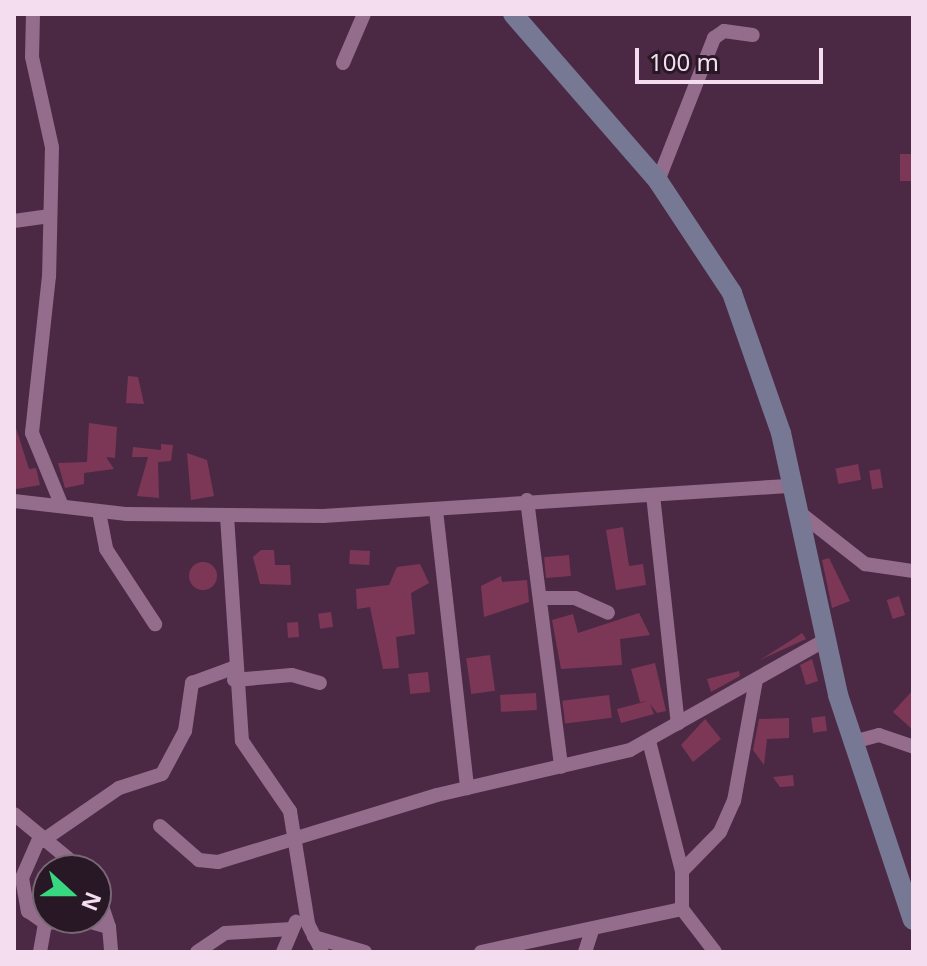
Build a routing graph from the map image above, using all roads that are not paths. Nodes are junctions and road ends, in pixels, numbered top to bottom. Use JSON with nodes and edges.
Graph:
{"nodes":[{"id":1,"x":33,"y":14,"type":"edge"},
{"id":2,"x":364,"y":14,"type":"edge"},
{"id":3,"x":513,"y":14,"type":"edge"},
{"id":4,"x":753,"y":35,"type":"dead end"},
{"id":5,"x":343,"y":63,"type":"dead end"},
{"id":6,"x":658,"y":181,"type":"junction"},
{"id":7,"x":50,"y":216,"type":"junction"},
{"id":8,"x":14,"y":221,"type":"edge"},
{"id":9,"x":792,"y":486,"type":"junction"},
{"id":10,"x":653,"y":495,"type":"junction"},
{"id":11,"x":527,"y":500,"type":"junction"},
{"id":12,"x":14,"y":501,"type":"edge"},
{"id":13,"x":62,"y":506,"type":"junction"},
{"id":14,"x":436,"y":510,"type":"junction"},
{"id":15,"x":99,"y":512,"type":"junction"},
{"id":16,"x":799,"y":513,"type":"junction"},
{"id":17,"x":227,"y":516,"type":"junction"},
{"id":18,"x":913,"y":571,"type":"edge"},
{"id":19,"x":540,"y":598,"type":"junction"},
{"id":20,"x":608,"y":613,"type":"dead end"},
{"id":21,"x":155,"y":624,"type":"dead end"},
{"id":22,"x":825,"y":640,"type":"junction"},
{"id":23,"x":233,"y":674,"type":"junction"},
{"id":24,"x":756,"y":680,"type":"junction"},
{"id":25,"x":320,"y":683,"type":"dead end"},
{"id":26,"x":678,"y":724,"type":"junction"},
{"id":27,"x":649,"y":741,"type":"junction"},
{"id":28,"x":853,"y":742,"type":"junction"},
{"id":29,"x":913,"y":747,"type":"edge"},
{"id":30,"x":561,"y":767,"type":"junction"},
{"id":31,"x":467,"y":788,"type":"junction"},
{"id":32,"x":14,"y":814,"type":"edge"},
{"id":33,"x":160,"y":826,"type":"dead end"},
{"id":34,"x":295,"y":835,"type":"junction"},
{"id":35,"x":41,"y":840,"type":"junction"},
{"id":36,"x":35,"y":854,"type":"edge"},
{"id":37,"x":60,"y":854,"type":"edge"},
{"id":38,"x":32,"y":862,"type":"edge"},
{"id":39,"x":682,"y":871,"type":"junction"},
{"id":40,"x":304,"y":903,"type":"junction"},
{"id":41,"x":682,"y":909,"type":"junction"},
{"id":42,"x":32,"y":914,"type":"edge"},
{"id":43,"x":913,"y":920,"type":"edge"},
{"id":44,"x":292,"y":929,"type":"junction"},
{"id":45,"x":592,"y":931,"type":"junction"},
{"id":46,"x":314,"y":937,"type":"junction"},
{"id":47,"x":197,"y":952,"type":"edge"},
{"id":48,"x":283,"y":952,"type":"edge"},
{"id":49,"x":322,"y":952,"type":"edge"},
{"id":50,"x":365,"y":952,"type":"edge"},
{"id":51,"x":481,"y":952,"type":"edge"},
{"id":52,"x":585,"y":952,"type":"edge"},
{"id":53,"x":715,"y":952,"type":"edge"}],
"edges":[{"from":1,"to":7,"type":"street"},
{"from":2,"to":5,"type":"street"},
{"from":3,"to":6,"type":"street"},
{"from":4,"to":6,"type":"street"},
{"from":6,"to":9,"type":"street"},
{"from":7,"to":8,"type":"street"},
{"from":7,"to":13,"type":"street"},
{"from":9,"to":10,"type":"street"},
{"from":9,"to":16,"type":"street"},
{"from":10,"to":11,"type":"street"},
{"from":10,"to":26,"type":"street"},
{"from":11,"to":14,"type":"street"},
{"from":11,"to":19,"type":"street"},
{"from":12,"to":13,"type":"street"},
{"from":13,"to":15,"type":"street"},
{"from":14,"to":17,"type":"street"},
{"from":14,"to":31,"type":"street"},
{"from":15,"to":17,"type":"street"},
{"from":15,"to":21,"type":"street"},
{"from":16,"to":18,"type":"street"},
{"from":16,"to":22,"type":"street"},
{"from":17,"to":23,"type":"street"},
{"from":19,"to":20,"type":"street"},
{"from":19,"to":30,"type":"street"},
{"from":22,"to":24,"type":"street"},
{"from":22,"to":28,"type":"street"},
{"from":23,"to":25,"type":"street"},
{"from":23,"to":34,"type":"street"},
{"from":23,"to":35,"type":"street"},
{"from":24,"to":26,"type":"street"},
{"from":24,"to":39,"type":"street"},
{"from":26,"to":27,"type":"street"},
{"from":27,"to":30,"type":"street"},
{"from":27,"to":39,"type":"street"},
{"from":28,"to":29,"type":"street"},
{"from":28,"to":43,"type":"street"},
{"from":30,"to":31,"type":"street"},
{"from":31,"to":34,"type":"street"},
{"from":32,"to":35,"type":"street"},
{"from":33,"to":34,"type":"street"},
{"from":34,"to":40,"type":"street"},
{"from":35,"to":36,"type":"street"},
{"from":35,"to":37,"type":"street"},
{"from":38,"to":42,"type":"street"},
{"from":39,"to":41,"type":"street"},
{"from":40,"to":44,"type":"street"},
{"from":40,"to":46,"type":"street"},
{"from":41,"to":45,"type":"street"},
{"from":41,"to":53,"type":"street"},
{"from":44,"to":47,"type":"street"},
{"from":44,"to":48,"type":"street"},
{"from":45,"to":51,"type":"street"},
{"from":45,"to":52,"type":"street"},
{"from":46,"to":49,"type":"street"},
{"from":46,"to":50,"type":"street"}]}
